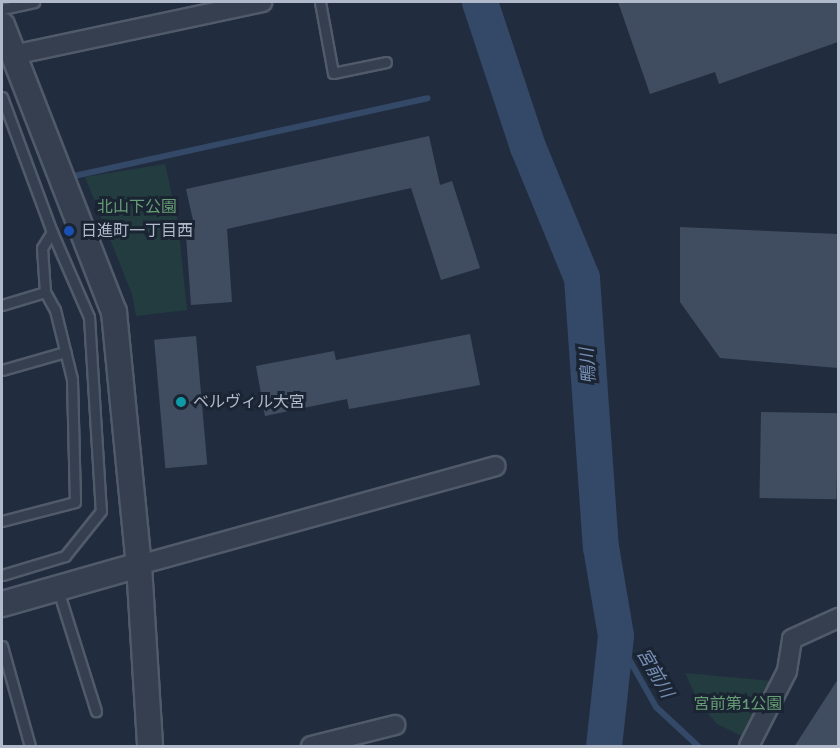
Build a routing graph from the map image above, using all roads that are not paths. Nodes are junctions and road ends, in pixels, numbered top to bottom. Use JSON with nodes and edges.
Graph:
{"nodes":[{"id":1,"x":34,"y":2,"type":"edge"},
{"id":2,"x":262,"y":2,"type":"edge"},
{"id":3,"x":320,"y":2,"type":"edge"},
{"id":4,"x":2,"y":9,"type":"edge"},
{"id":5,"x":2,"y":25,"type":"edge"},
{"id":6,"x":14,"y":55,"type":"junction"},
{"id":7,"x":386,"y":62,"type":"dead end"},
{"id":8,"x":2,"y":97,"type":"edge"},
{"id":9,"x":52,"y":232,"type":"junction"},
{"id":10,"x":45,"y":292,"type":"junction"},
{"id":11,"x":2,"y":305,"type":"edge"},
{"id":12,"x":65,"y":352,"type":"junction"},
{"id":13,"x":2,"y":370,"type":"edge"},
{"id":14,"x":496,"y":466,"type":"dead end"},
{"id":15,"x":2,"y":521,"type":"edge"},
{"id":16,"x":140,"y":565,"type":"junction"},
{"id":17,"x":2,"y":574,"type":"edge"},
{"id":18,"x":57,"y":588,"type":"junction"},
{"id":19,"x":2,"y":603,"type":"edge"},
{"id":20,"x":838,"y":618,"type":"edge"},
{"id":21,"x":2,"y":646,"type":"edge"},
{"id":22,"x":96,"y":711,"type":"dead end"},
{"id":23,"x":395,"y":725,"type":"dead end"},
{"id":24,"x":341,"y":743,"type":"edge"},
{"id":25,"x":30,"y":747,"type":"edge"},
{"id":26,"x":150,"y":747,"type":"edge"},
{"id":27,"x":311,"y":747,"type":"edge"},
{"id":28,"x":749,"y":747,"type":"edge"}],
"edges":[{"from":1,"to":4,"type":"lane"},
{"from":2,"to":6,"type":"street"},
{"from":3,"to":7,"type":"lane"},
{"from":5,"to":6,"type":"street"},
{"from":6,"to":16,"type":"street"},
{"from":8,"to":9,"type":"lane"},
{"from":9,"to":10,"type":"lane"},
{"from":9,"to":17,"type":"lane"},
{"from":10,"to":11,"type":"lane"},
{"from":10,"to":12,"type":"lane"},
{"from":12,"to":13,"type":"lane"},
{"from":12,"to":15,"type":"lane"},
{"from":14,"to":16,"type":"street"},
{"from":16,"to":18,"type":"street"},
{"from":16,"to":26,"type":"street"},
{"from":18,"to":19,"type":"street"},
{"from":18,"to":22,"type":"lane"},
{"from":20,"to":28,"type":"street"},
{"from":21,"to":25,"type":"lane"},
{"from":23,"to":24,"type":"street"},
{"from":24,"to":27,"type":"street"}]}
